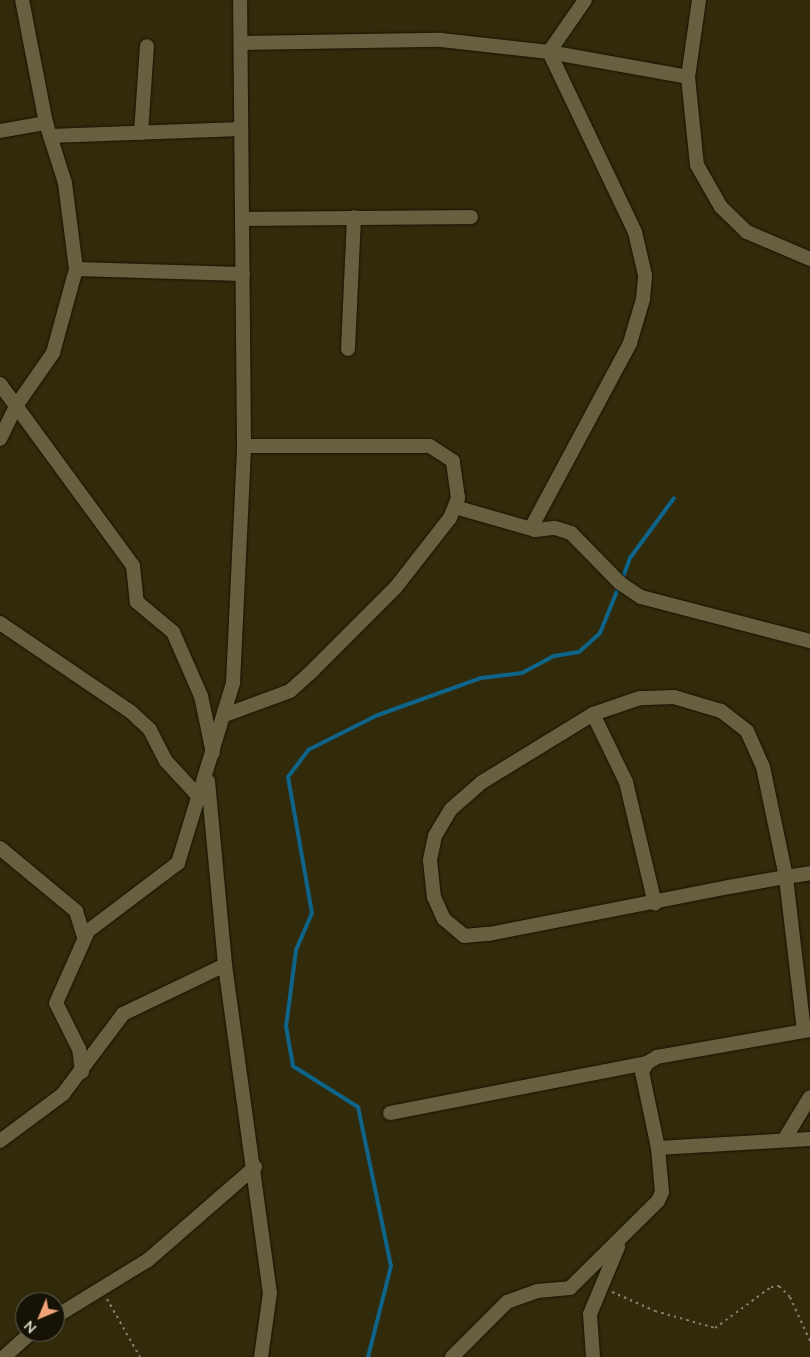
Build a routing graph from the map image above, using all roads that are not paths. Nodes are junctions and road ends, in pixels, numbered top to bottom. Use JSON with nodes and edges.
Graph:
{"nodes":[{"id":1,"x":22,"y":0,"type":"edge"},
{"id":2,"x":240,"y":0,"type":"edge"},
{"id":3,"x":585,"y":0,"type":"edge"},
{"id":4,"x":699,"y":0,"type":"edge"},
{"id":5,"x":241,"y":43,"type":"junction"},
{"id":6,"x":147,"y":46,"type":"dead end"},
{"id":7,"x":549,"y":52,"type":"junction"},
{"id":8,"x":688,"y":77,"type":"junction"},
{"id":9,"x":242,"y":129,"type":"junction"},
{"id":10,"x":48,"y":130,"type":"junction"},
{"id":11,"x":0,"y":131,"type":"edge"},
{"id":12,"x":141,"y":133,"type":"junction"},
{"id":13,"x":354,"y":217,"type":"junction"},
{"id":14,"x":471,"y":217,"type":"dead end"},
{"id":15,"x":242,"y":219,"type":"junction"},
{"id":16,"x":810,"y":259,"type":"edge"},
{"id":17,"x":76,"y":268,"type":"junction"},
{"id":18,"x":243,"y":274,"type":"junction"},
{"id":19,"x":348,"y":349,"type":"dead end"},
{"id":20,"x":0,"y":384,"type":"edge"},
{"id":21,"x":16,"y":406,"type":"junction"},
{"id":22,"x":0,"y":439,"type":"edge"},
{"id":23,"x":244,"y":446,"type":"junction"},
{"id":24,"x":454,"y":507,"type":"junction"},
{"id":25,"x":531,"y":528,"type":"junction"},
{"id":26,"x":0,"y":624,"type":"edge"},
{"id":27,"x":810,"y":641,"type":"edge"},
{"id":28,"x":593,"y":714,"type":"junction"},
{"id":29,"x":225,"y":715,"type":"junction"},
{"id":30,"x":213,"y":756,"type":"junction"},
{"id":31,"x":208,"y":776,"type":"junction"},
{"id":32,"x":200,"y":798,"type":"junction"},
{"id":33,"x":0,"y":848,"type":"edge"},
{"id":34,"x":810,"y":873,"type":"edge"},
{"id":35,"x":786,"y":877,"type":"junction"},
{"id":36,"x":655,"y":904,"type":"junction"},
{"id":37,"x":84,"y":938,"type":"junction"},
{"id":38,"x":225,"y":965,"type":"junction"},
{"id":39,"x":807,"y":1031,"type":"edge"},
{"id":40,"x":647,"y":1063,"type":"junction"},
{"id":41,"x":82,"y":1072,"type":"junction"},
{"id":42,"x":810,"y":1097,"type":"edge"},
{"id":43,"x":390,"y":1113,"type":"dead end"},
{"id":44,"x":810,"y":1139,"type":"edge"},
{"id":45,"x":784,"y":1140,"type":"junction"},
{"id":46,"x":0,"y":1141,"type":"edge"},
{"id":47,"x":658,"y":1148,"type":"junction"},
{"id":48,"x":255,"y":1167,"type":"junction"},
{"id":49,"x":622,"y":1238,"type":"junction"},
{"id":50,"x":65,"y":1311,"type":"edge"},
{"id":51,"x":21,"y":1342,"type":"edge"},
{"id":52,"x":4,"y":1357,"type":"edge"},
{"id":53,"x":261,"y":1357,"type":"edge"},
{"id":54,"x":452,"y":1357,"type":"edge"},
{"id":55,"x":594,"y":1357,"type":"edge"}],
"edges":[{"from":1,"to":10,"type":"street"},
{"from":2,"to":5,"type":"street"},
{"from":3,"to":7,"type":"street"},
{"from":4,"to":8,"type":"street"},
{"from":5,"to":7,"type":"street"},
{"from":5,"to":9,"type":"street"},
{"from":6,"to":12,"type":"street"},
{"from":7,"to":8,"type":"street"},
{"from":7,"to":25,"type":"street"},
{"from":8,"to":16,"type":"street"},
{"from":9,"to":12,"type":"street"},
{"from":9,"to":15,"type":"street"},
{"from":10,"to":11,"type":"street"},
{"from":10,"to":12,"type":"street"},
{"from":10,"to":17,"type":"street"},
{"from":13,"to":14,"type":"street"},
{"from":13,"to":15,"type":"street"},
{"from":13,"to":19,"type":"street"},
{"from":15,"to":18,"type":"street"},
{"from":17,"to":18,"type":"street"},
{"from":17,"to":21,"type":"street"},
{"from":18,"to":23,"type":"street"},
{"from":20,"to":21,"type":"street"},
{"from":21,"to":22,"type":"street"},
{"from":21,"to":30,"type":"street"},
{"from":23,"to":24,"type":"street"},
{"from":23,"to":29,"type":"street"},
{"from":24,"to":25,"type":"street"},
{"from":24,"to":29,"type":"street"},
{"from":25,"to":27,"type":"street"},
{"from":26,"to":32,"type":"street"},
{"from":28,"to":35,"type":"street"},
{"from":28,"to":36,"type":"street"},
{"from":28,"to":36,"type":"street"},
{"from":29,"to":30,"type":"street"},
{"from":30,"to":31,"type":"street"},
{"from":31,"to":32,"type":"street"},
{"from":31,"to":38,"type":"street"},
{"from":32,"to":37,"type":"street"},
{"from":33,"to":37,"type":"street"},
{"from":34,"to":35,"type":"street"},
{"from":35,"to":36,"type":"street"},
{"from":35,"to":39,"type":"street"},
{"from":37,"to":41,"type":"street"},
{"from":38,"to":41,"type":"street"},
{"from":38,"to":48,"type":"street"},
{"from":39,"to":40,"type":"street"},
{"from":40,"to":43,"type":"street"},
{"from":40,"to":47,"type":"street"},
{"from":41,"to":46,"type":"street"},
{"from":42,"to":45,"type":"street"},
{"from":44,"to":45,"type":"street"},
{"from":45,"to":47,"type":"street"},
{"from":47,"to":49,"type":"street"},
{"from":48,"to":50,"type":"street"},
{"from":48,"to":53,"type":"street"},
{"from":49,"to":54,"type":"street"},
{"from":49,"to":55,"type":"street"},
{"from":51,"to":52,"type":"street"}]}
